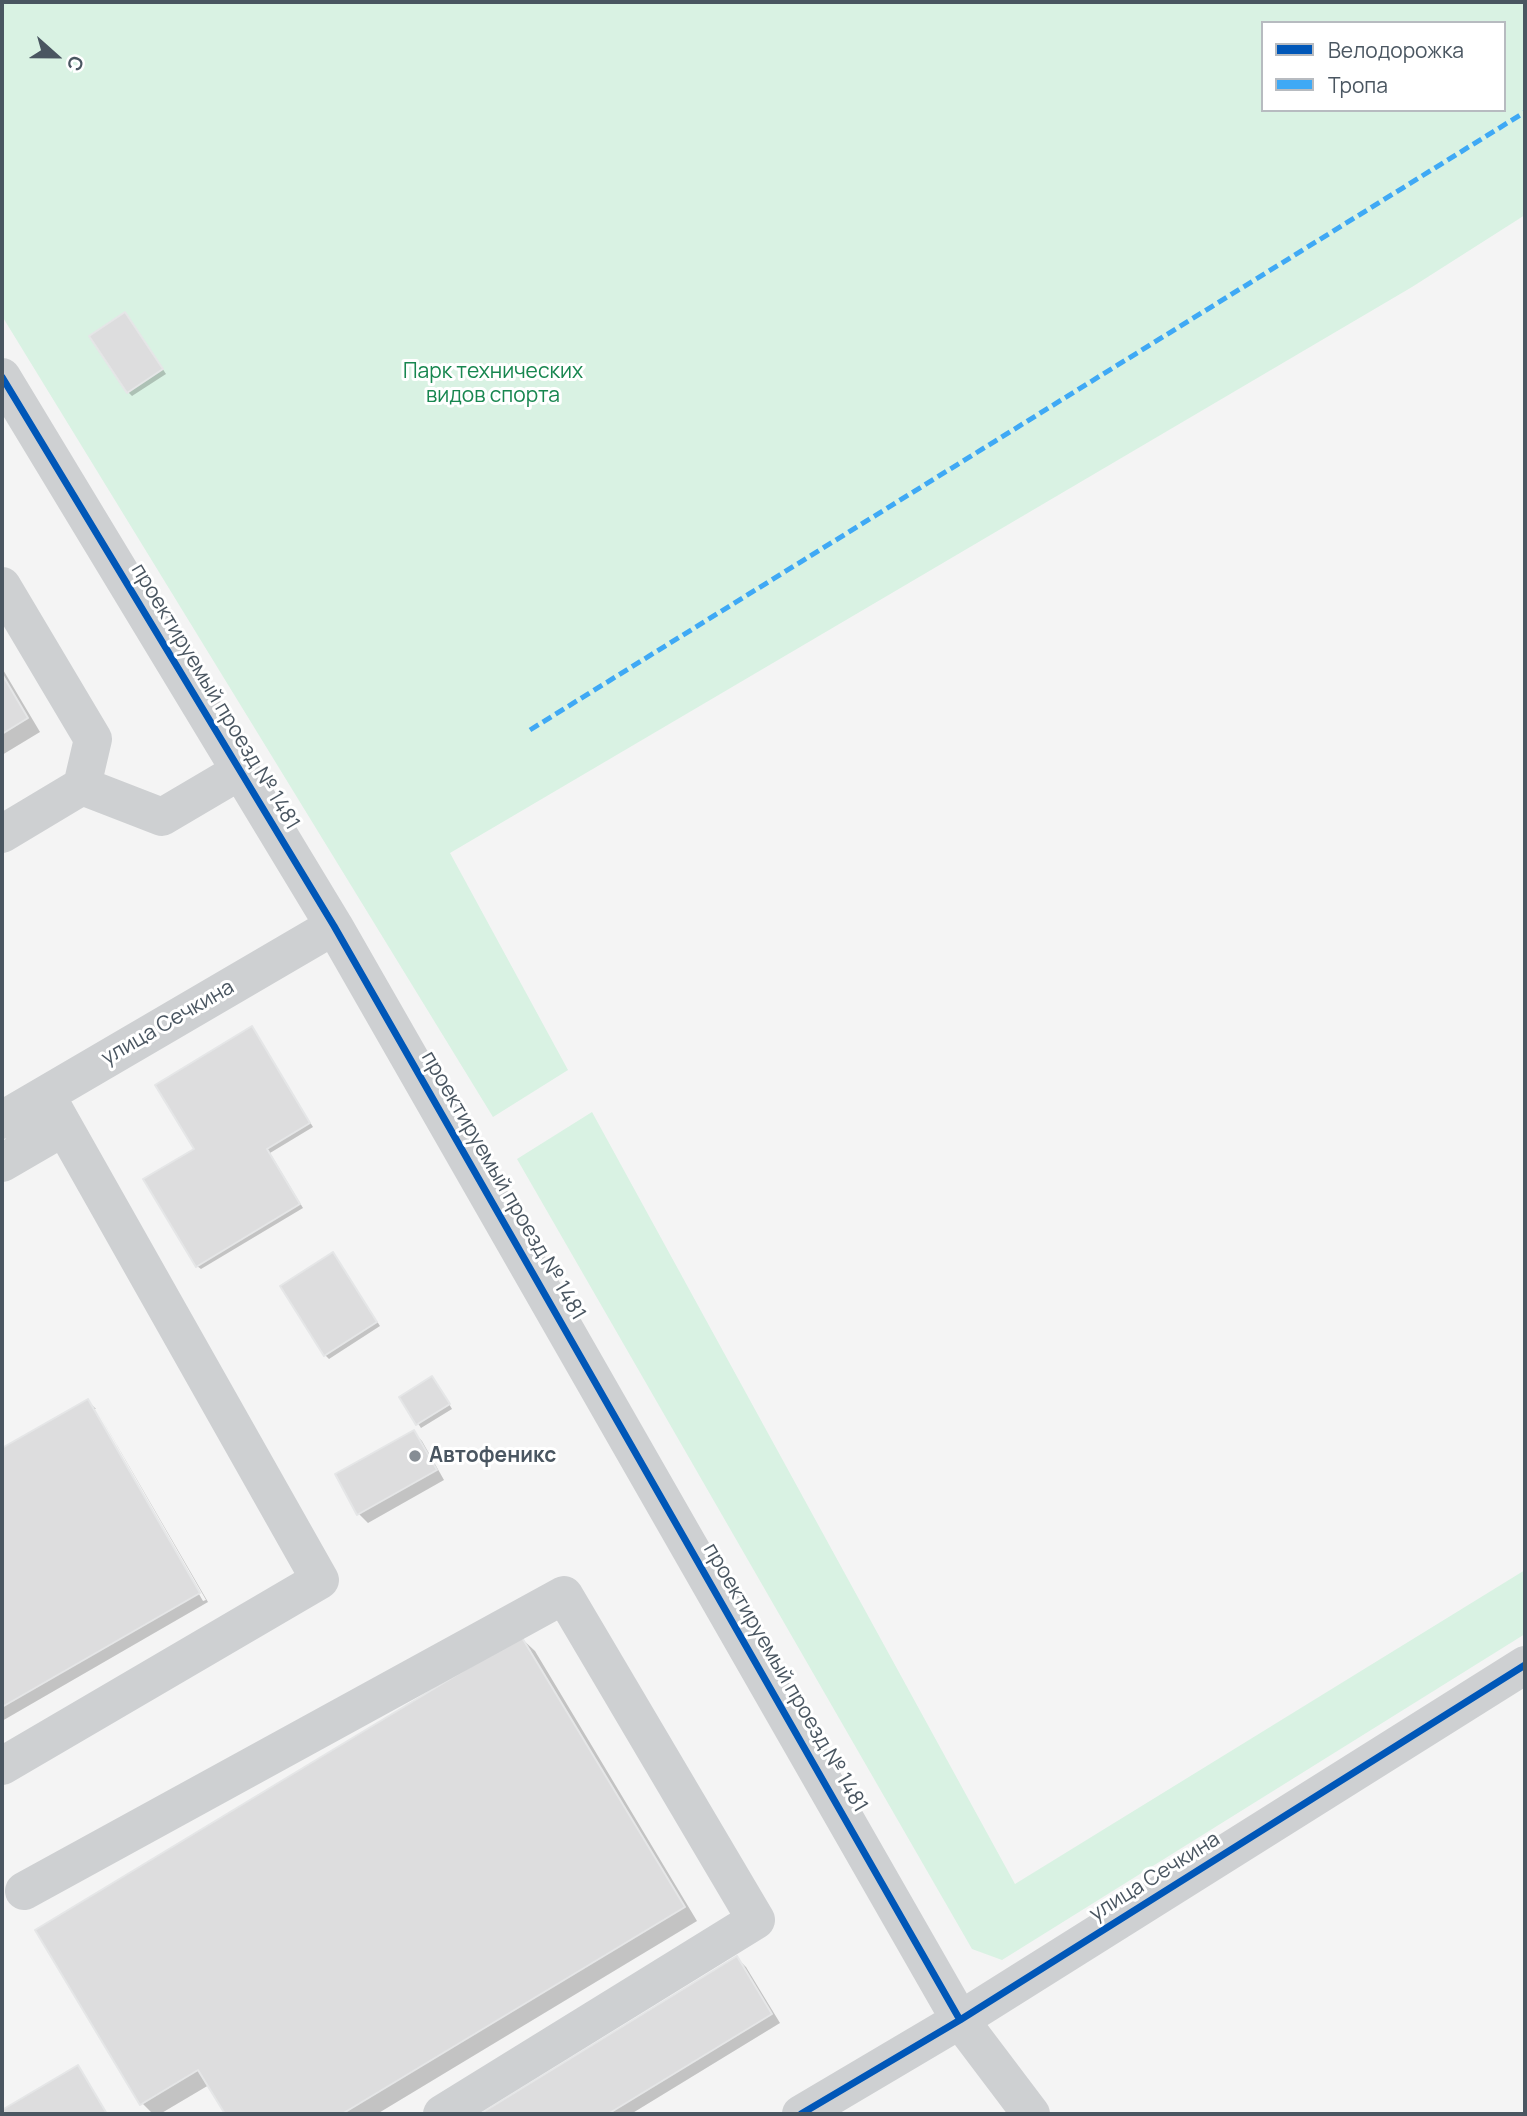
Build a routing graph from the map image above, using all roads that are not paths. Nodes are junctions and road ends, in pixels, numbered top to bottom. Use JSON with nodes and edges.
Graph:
{"nodes":[{"id":1,"x":2,"y":377,"type":"edge"},
{"id":2,"x":2,"y":586,"type":"edge"},
{"id":3,"x":240,"y":771,"type":"junction"},
{"id":4,"x":82,"y":786,"type":"junction"},
{"id":5,"x":2,"y":834,"type":"edge"},
{"id":6,"x":334,"y":926,"type":"junction"},
{"id":7,"x":55,"y":1111,"type":"junction"},
{"id":8,"x":2,"y":1120,"type":"edge"},
{"id":9,"x":2,"y":1163,"type":"edge"},
{"id":10,"x":1525,"y":1665,"type":"edge"},
{"id":11,"x":2,"y":1766,"type":"edge"},
{"id":12,"x":24,"y":1891,"type":"dead end"},
{"id":13,"x":960,"y":2020,"type":"junction"},
{"id":14,"x":442,"y":2114,"type":"edge"},
{"id":15,"x":801,"y":2114,"type":"edge"},
{"id":16,"x":1031,"y":2114,"type":"edge"}],
"edges":[{"from":1,"to":3,"type":"street","name":"проектируемый проезд № 1481"},
{"from":2,"to":4,"type":"street"},
{"from":3,"to":4,"type":"street"},
{"from":3,"to":6,"type":"street","name":"проектируемый проезд № 1481"},
{"from":4,"to":5,"type":"street"},
{"from":6,"to":7,"type":"street","name":"улица Сечкина"},
{"from":6,"to":13,"type":"street","name":"проектируемый проезд № 1481"},
{"from":7,"to":8,"type":"street","name":"улица Сечкина"},
{"from":7,"to":9,"type":"street"},
{"from":7,"to":11,"type":"street"},
{"from":10,"to":13,"type":"street","name":"улица Сечкина"},
{"from":12,"to":14,"type":"street"},
{"from":13,"to":15,"type":"street","name":"улица Сечкина"},
{"from":13,"to":16,"type":"street","name":"проектируемый проезд № 1481"}]}
